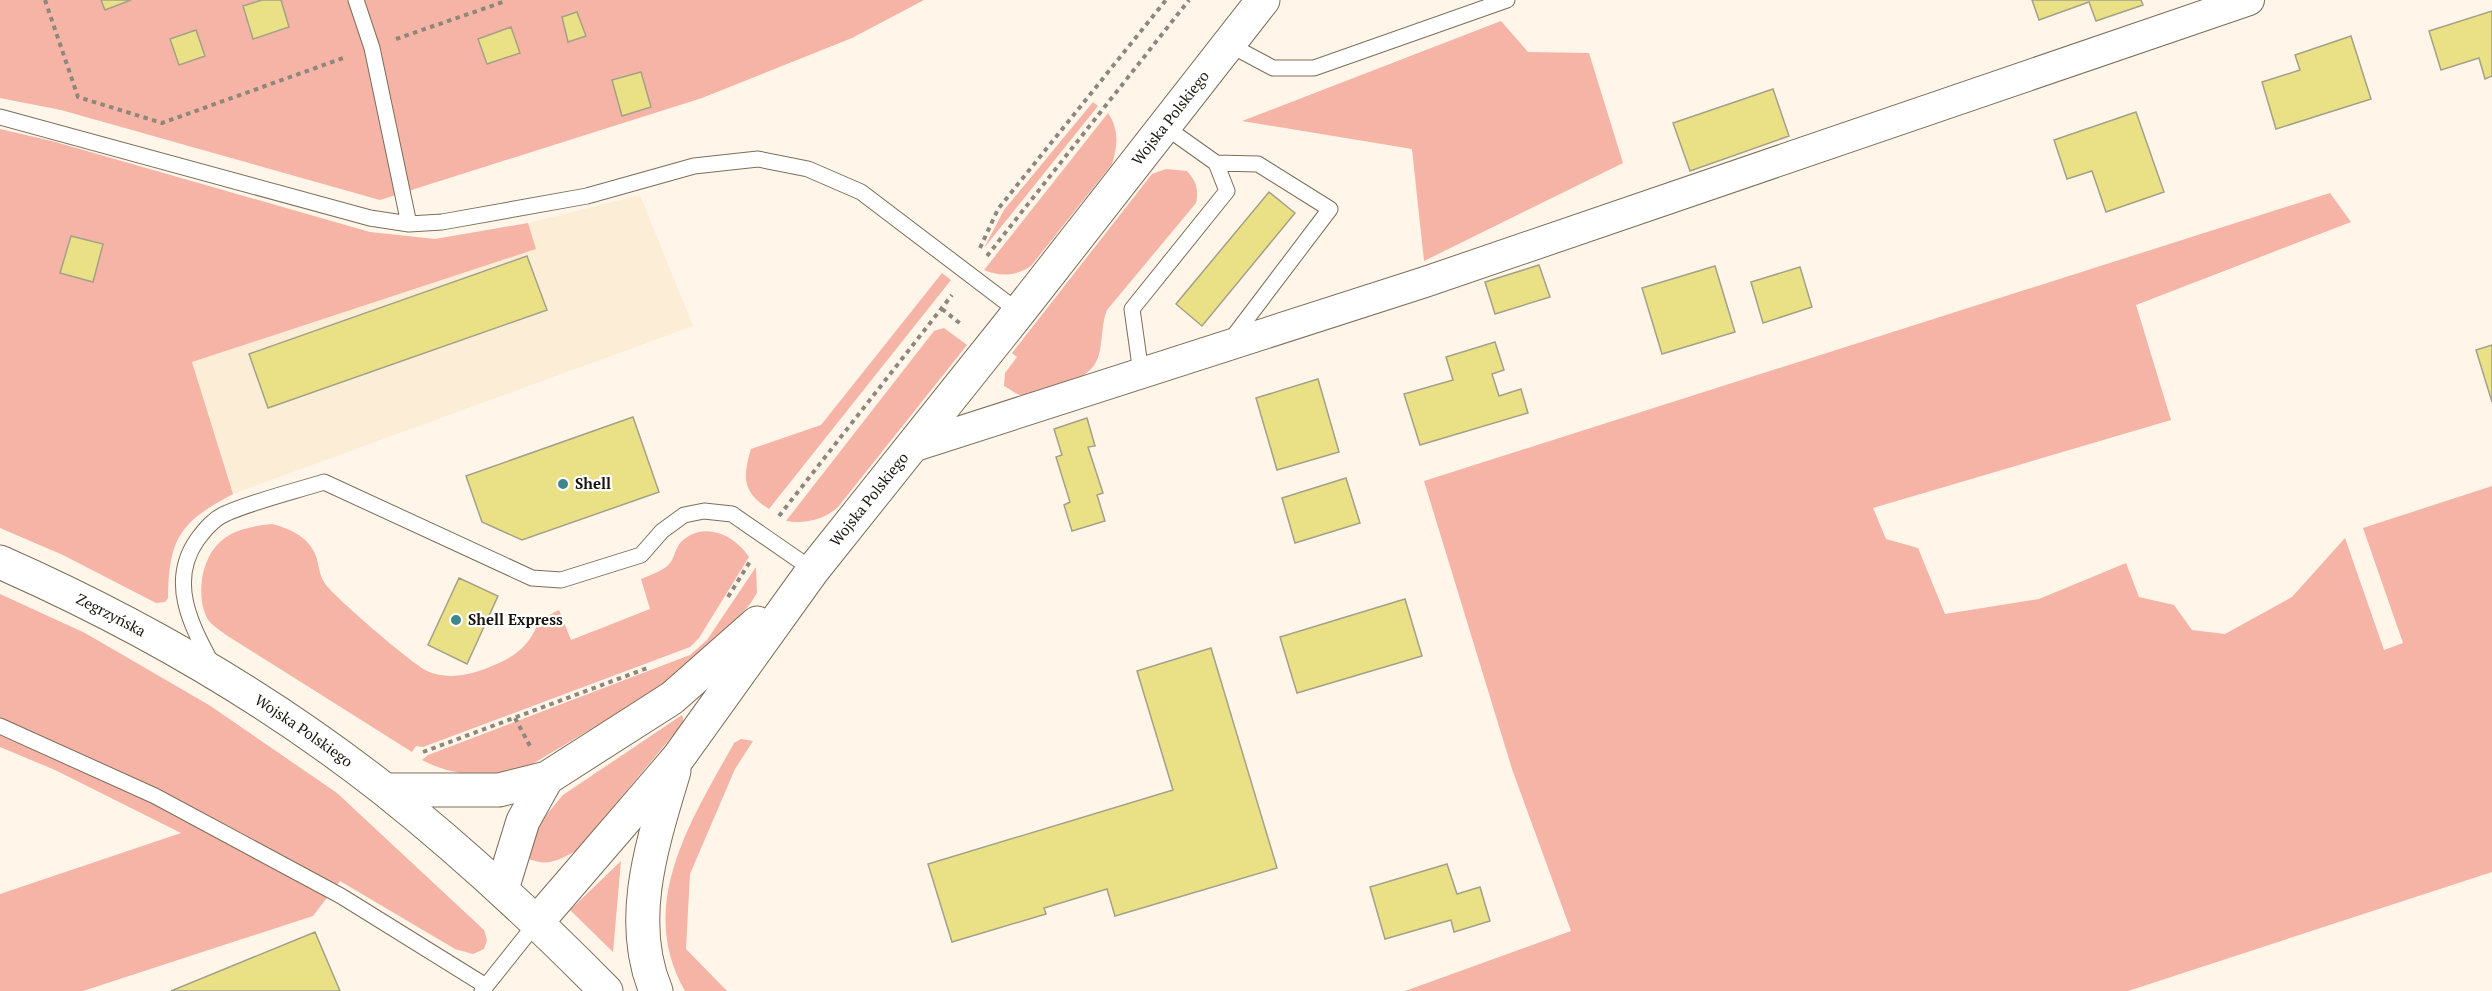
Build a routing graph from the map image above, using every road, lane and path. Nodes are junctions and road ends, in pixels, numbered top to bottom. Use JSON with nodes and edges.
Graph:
{"nodes":[{"id":1,"x":45,"y":0,"type":"edge"},
{"id":2,"x":356,"y":0,"type":"edge"},
{"id":3,"x":1166,"y":0,"type":"edge"},
{"id":4,"x":1263,"y":0,"type":"edge"},
{"id":5,"x":1507,"y":0,"type":"edge"},
{"id":6,"x":2248,"y":0,"type":"edge"},
{"id":7,"x":503,"y":2,"type":"dead end"},
{"id":8,"x":1228,"y":44,"type":"junction"},
{"id":9,"x":372,"y":48,"type":"junction"},
{"id":10,"x":0,"y":117,"type":"edge"},
{"id":11,"x":1164,"y":126,"type":"junction"},
{"id":12,"x":1216,"y":163,"type":"junction"},
{"id":13,"x":410,"y":224,"type":"junction"},
{"id":14,"x":969,"y":273,"type":"junction"},
{"id":15,"x":1020,"y":312,"type":"junction"},
{"id":16,"x":1227,"y":346,"type":"junction"},
{"id":17,"x":1141,"y":373,"type":"junction"},
{"id":18,"x":912,"y":447,"type":"junction"},
{"id":19,"x":766,"y":536,"type":"junction"},
{"id":20,"x":0,"y":562,"type":"edge"},
{"id":21,"x":813,"y":570,"type":"junction"},
{"id":22,"x":724,"y":604,"type":"dead end"},
{"id":23,"x":655,"y":665,"type":"dead end"},
{"id":24,"x":219,"y":676,"type":"junction"},
{"id":25,"x":0,"y":726,"type":"edge"},
{"id":26,"x":678,"y":758,"type":"junction"},
{"id":27,"x":547,"y":778,"type":"junction"},
{"id":28,"x":386,"y":790,"type":"junction"},
{"id":29,"x":502,"y":889,"type":"junction"},
{"id":30,"x":537,"y":922,"type":"junction"},
{"id":31,"x":484,"y":988,"type":"edge"},
{"id":32,"x":606,"y":991,"type":"edge"},
{"id":33,"x":656,"y":991,"type":"edge"}],
"edges":[{"from":1,"to":9,"type":"path"},
{"from":2,"to":9,"type":"lane"},
{"from":3,"to":14,"type":"path"},
{"from":4,"to":8,"type":"street","name":"Wojska Polskiego"},
{"from":5,"to":8,"type":"lane"},
{"from":6,"to":16,"type":"street"},
{"from":7,"to":9,"type":"path"},
{"from":8,"to":11,"type":"street","name":"Wojska Polskiego"},
{"from":9,"to":13,"type":"lane"},
{"from":10,"to":13,"type":"lane"},
{"from":11,"to":12,"type":"lane"},
{"from":11,"to":15,"type":"street","name":"Wojska Polskiego"},
{"from":12,"to":16,"type":"lane"},
{"from":12,"to":17,"type":"lane"},
{"from":13,"to":14,"type":"lane"},
{"from":14,"to":15,"type":"lane"},
{"from":15,"to":18,"type":"street","name":"Wojska Polskiego"},
{"from":16,"to":17,"type":"street"},
{"from":17,"to":18,"type":"street"},
{"from":18,"to":21,"type":"street","name":"Wojska Polskiego"},
{"from":19,"to":21,"type":"lane"},
{"from":19,"to":22,"type":"path"},
{"from":19,"to":24,"type":"lane"},
{"from":20,"to":24,"type":"street","name":"Zegrzyńska"},
{"from":21,"to":26,"type":"street","name":"Wojska Polskiego"},
{"from":21,"to":27,"type":"street"},
{"from":23,"to":28,"type":"path"},
{"from":24,"to":28,"type":"street","name":"Wojska Polskiego"},
{"from":25,"to":31,"type":"lane"},
{"from":26,"to":30,"type":"street","name":"Wojska Polskiego"},
{"from":26,"to":33,"type":"street"},
{"from":27,"to":28,"type":"street"},
{"from":27,"to":29,"type":"street"},
{"from":28,"to":29,"type":"street"},
{"from":29,"to":30,"type":"street"},
{"from":30,"to":31,"type":"lane"},
{"from":30,"to":32,"type":"street"}]}
